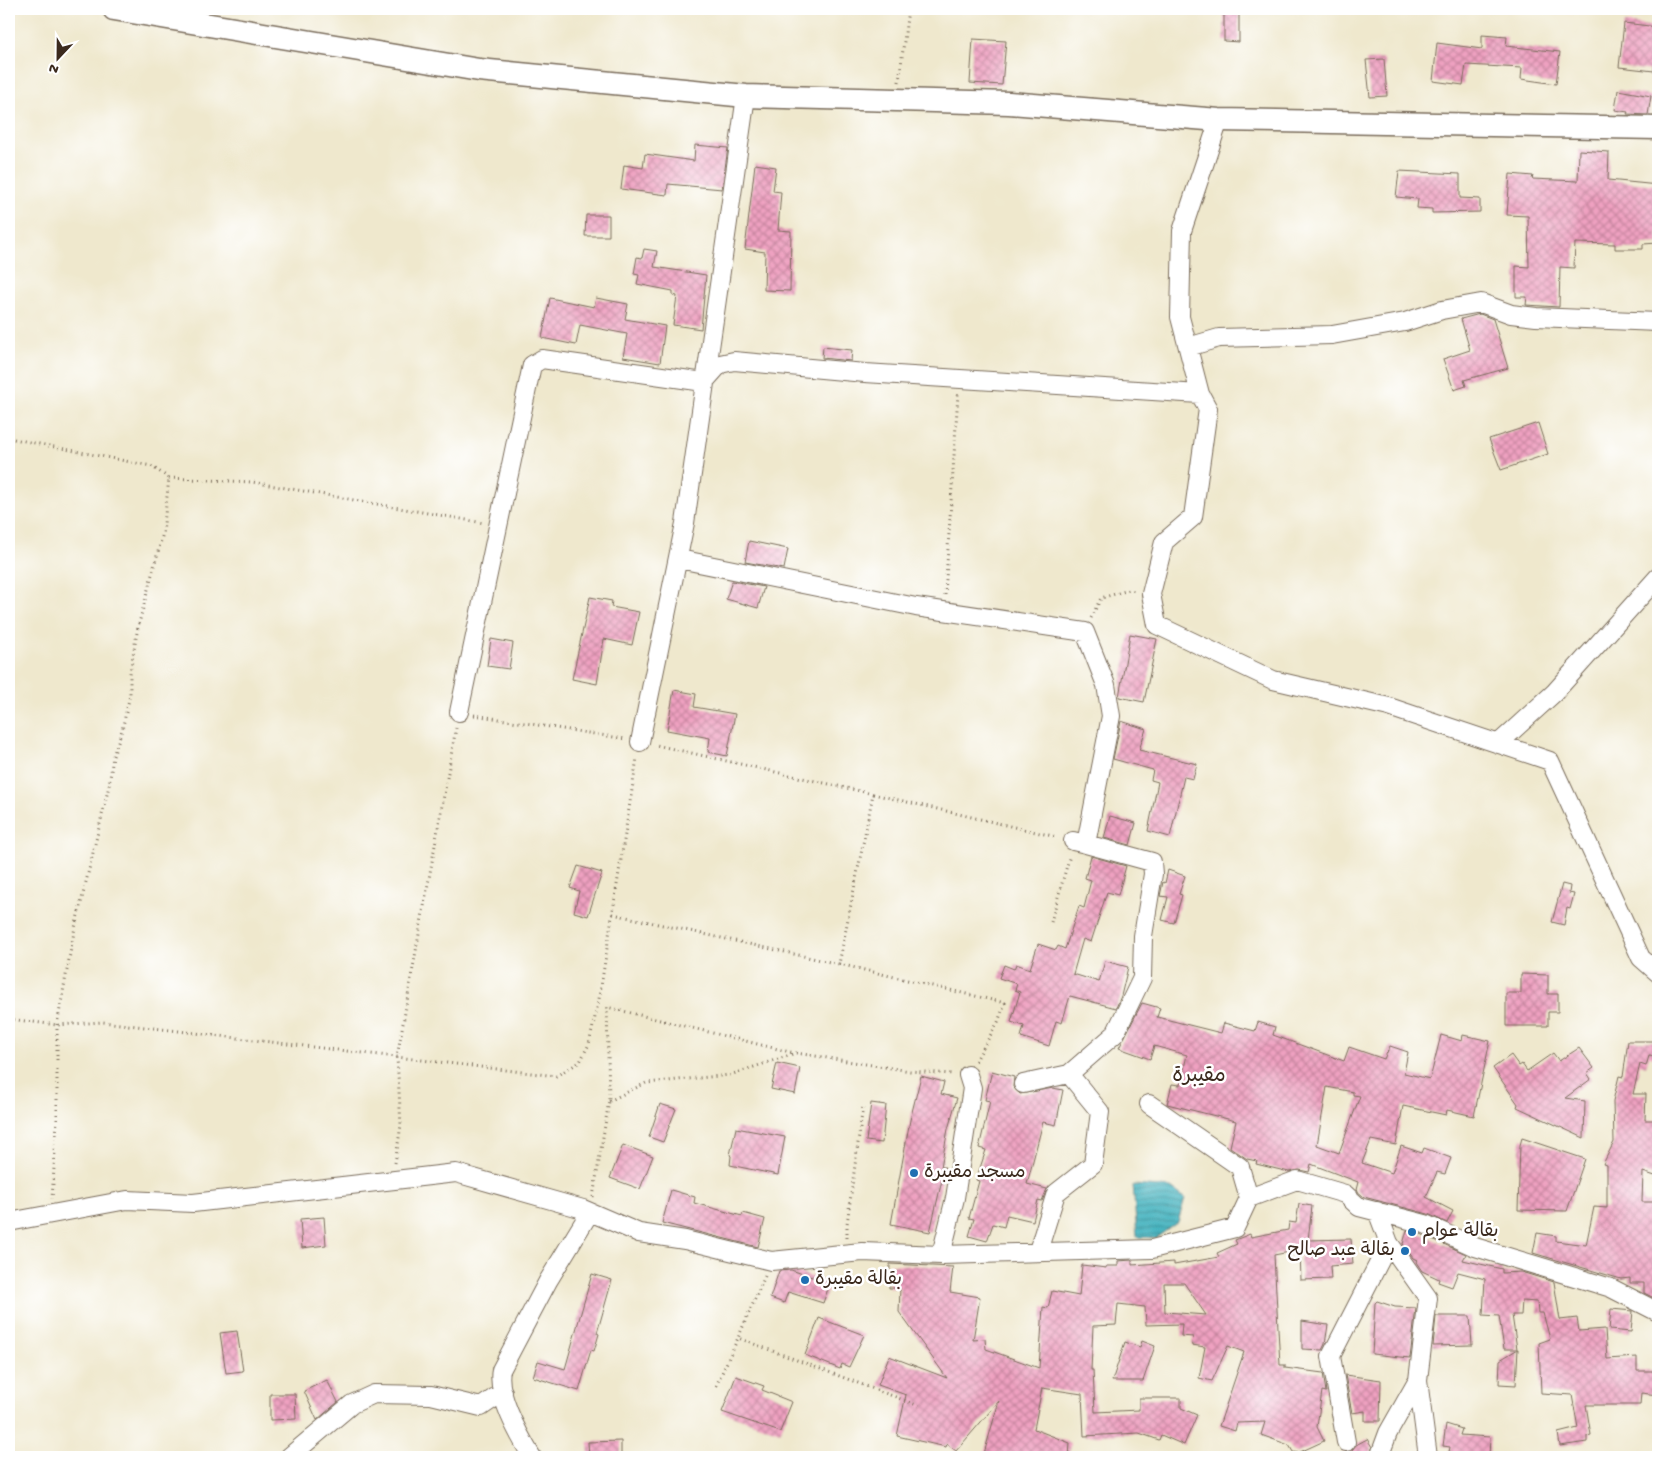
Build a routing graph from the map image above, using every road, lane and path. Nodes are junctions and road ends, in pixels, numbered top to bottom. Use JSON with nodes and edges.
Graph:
{"nodes":[{"id":1,"x":114,"y":9,"type":"edge"},
{"id":2,"x":908,"y":9,"type":"edge"},
{"id":3,"x":746,"y":96,"type":"junction"},
{"id":4,"x":898,"y":100,"type":"junction"},
{"id":5,"x":1219,"y":120,"type":"junction"},
{"id":6,"x":1658,"y":128,"type":"edge"},
{"id":7,"x":1658,"y":322,"type":"edge"},
{"id":8,"x":1188,"y":347,"type":"junction"},
{"id":9,"x":956,"y":379,"type":"junction"},
{"id":10,"x":704,"y":382,"type":"junction"},
{"id":11,"x":1200,"y":394,"type":"junction"},
{"id":12,"x":9,"y":438,"type":"edge"},
{"id":13,"x":169,"y":478,"type":"junction"},
{"id":14,"x":497,"y":525,"type":"junction"},
{"id":15,"x":679,"y":559,"type":"junction"},
{"id":16,"x":1658,"y":577,"type":"edge"},
{"id":17,"x":1151,"y":594,"type":"junction"},
{"id":18,"x":944,"y":611,"type":"junction"},
{"id":19,"x":1085,"y":632,"type":"junction"},
{"id":20,"x":459,"y":712,"type":"junction"},
{"id":21,"x":640,"y":742,"type":"junction"},
{"id":22,"x":1498,"y":744,"type":"junction"},
{"id":23,"x":873,"y":794,"type":"junction"},
{"id":24,"x":1080,"y":842,"type":"junction"},
{"id":25,"x":613,"y":914,"type":"junction"},
{"id":26,"x":1051,"y":922,"type":"dead end"},
{"id":27,"x":839,"y":964,"type":"junction"},
{"id":28,"x":1658,"y":972,"type":"edge"},
{"id":29,"x":9,"y":1019,"type":"edge"},
{"id":30,"x":57,"y":1025,"type":"junction"},
{"id":31,"x":796,"y":1053,"type":"junction"},
{"id":32,"x":397,"y":1057,"type":"junction"},
{"id":33,"x":1069,"y":1074,"type":"junction"},
{"id":34,"x":968,"y":1075,"type":"junction"},
{"id":35,"x":1023,"y":1084,"type":"dead end"},
{"id":36,"x":609,"y":1101,"type":"junction"},
{"id":37,"x":1149,"y":1104,"type":"dead end"},
{"id":38,"x":863,"y":1106,"type":"dead end"},
{"id":39,"x":392,"y":1182,"type":"junction"},
{"id":40,"x":1249,"y":1198,"type":"junction"},
{"id":41,"x":1377,"y":1211,"type":"junction"},
{"id":42,"x":590,"y":1212,"type":"junction"},
{"id":43,"x":51,"y":1214,"type":"junction"},
{"id":44,"x":9,"y":1222,"type":"edge"},
{"id":45,"x":1389,"y":1242,"type":"junction"},
{"id":46,"x":1038,"y":1251,"type":"junction"},
{"id":47,"x":848,"y":1253,"type":"junction"},
{"id":48,"x":941,"y":1254,"type":"junction"},
{"id":49,"x":771,"y":1261,"type":"junction"},
{"id":50,"x":1658,"y":1312,"type":"edge"},
{"id":51,"x":738,"y":1338,"type":"junction"},
{"id":52,"x":1418,"y":1380,"type":"junction"},
{"id":53,"x":716,"y":1386,"type":"dead end"},
{"id":54,"x":504,"y":1392,"type":"junction"},
{"id":55,"x":922,"y":1407,"type":"dead end"},
{"id":56,"x":1346,"y":1442,"type":"dead end"},
{"id":57,"x":1381,"y":1452,"type":"dead end"},
{"id":58,"x":289,"y":1457,"type":"edge"},
{"id":59,"x":532,"y":1457,"type":"edge"},
{"id":60,"x":1428,"y":1457,"type":"edge"}],
"edges":[{"from":1,"to":3,"type":"street"},
{"from":2,"to":4,"type":"path"},
{"from":3,"to":4,"type":"street"},
{"from":3,"to":10,"type":"street"},
{"from":4,"to":5,"type":"street"},
{"from":5,"to":6,"type":"street"},
{"from":5,"to":8,"type":"street"},
{"from":7,"to":8,"type":"street"},
{"from":8,"to":11,"type":"street"},
{"from":9,"to":10,"type":"street"},
{"from":9,"to":11,"type":"street"},
{"from":9,"to":18,"type":"path"},
{"from":10,"to":14,"type":"street"},
{"from":10,"to":15,"type":"street"},
{"from":11,"to":17,"type":"street"},
{"from":12,"to":13,"type":"path"},
{"from":13,"to":14,"type":"path"},
{"from":13,"to":30,"type":"path"},
{"from":14,"to":20,"type":"street"},
{"from":15,"to":18,"type":"street"},
{"from":15,"to":21,"type":"street"},
{"from":16,"to":22,"type":"street"},
{"from":17,"to":19,"type":"path"},
{"from":17,"to":22,"type":"street"},
{"from":18,"to":19,"type":"street"},
{"from":19,"to":24,"type":"street"},
{"from":20,"to":21,"type":"path"},
{"from":20,"to":32,"type":"path"},
{"from":21,"to":23,"type":"path"},
{"from":21,"to":25,"type":"path"},
{"from":22,"to":28,"type":"street"},
{"from":23,"to":24,"type":"path"},
{"from":23,"to":27,"type":"path"},
{"from":24,"to":26,"type":"path"},
{"from":24,"to":33,"type":"street"},
{"from":25,"to":27,"type":"path"},
{"from":25,"to":32,"type":"path"},
{"from":27,"to":34,"type":"path"},
{"from":29,"to":30,"type":"path"},
{"from":30,"to":32,"type":"path"},
{"from":30,"to":43,"type":"path"},
{"from":31,"to":34,"type":"path"},
{"from":31,"to":36,"type":"path"},
{"from":31,"to":36,"type":"path"},
{"from":32,"to":39,"type":"path"},
{"from":33,"to":35,"type":"street"},
{"from":33,"to":46,"type":"street"},
{"from":34,"to":48,"type":"street"},
{"from":36,"to":42,"type":"path"},
{"from":37,"to":40,"type":"street"},
{"from":38,"to":47,"type":"path"},
{"from":39,"to":42,"type":"street"},
{"from":39,"to":43,"type":"street"},
{"from":40,"to":41,"type":"street"},
{"from":40,"to":46,"type":"street"},
{"from":41,"to":45,"type":"street"},
{"from":41,"to":50,"type":"street"},
{"from":42,"to":49,"type":"street"},
{"from":42,"to":54,"type":"street"},
{"from":43,"to":44,"type":"street"},
{"from":45,"to":52,"type":"street"},
{"from":45,"to":56,"type":"street"},
{"from":46,"to":48,"type":"street"},
{"from":47,"to":48,"type":"street"},
{"from":47,"to":49,"type":"street"},
{"from":49,"to":51,"type":"path"},
{"from":51,"to":53,"type":"path"},
{"from":51,"to":55,"type":"path"},
{"from":52,"to":57,"type":"street"},
{"from":52,"to":60,"type":"street"},
{"from":54,"to":58,"type":"street"},
{"from":54,"to":59,"type":"street"}]}
